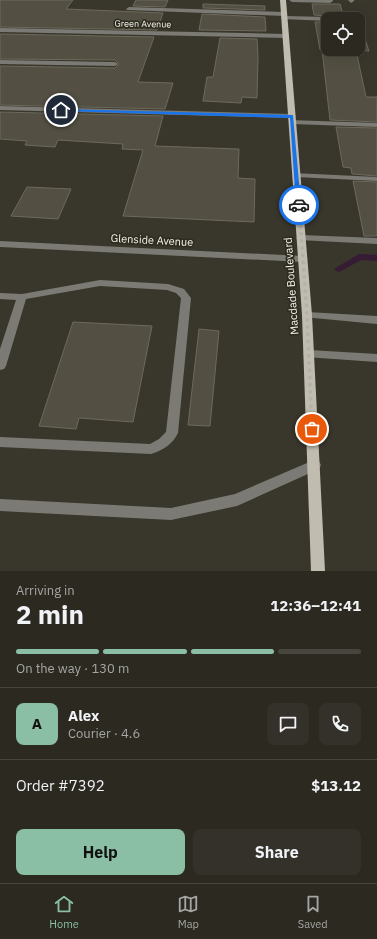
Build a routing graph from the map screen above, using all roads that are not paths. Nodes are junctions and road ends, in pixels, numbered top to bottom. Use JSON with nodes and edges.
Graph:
{"nodes":[{"id":1,"x":283,"y":0,"type":"edge"},
{"id":2,"x":292,"y":0,"type":"edge"},
{"id":3,"x":330,"y":0,"type":"edge"},
{"id":4,"x":129,"y":9,"type":"dead end"},
{"id":5,"x":284,"y":16,"type":"junction"},
{"id":6,"x":321,"y":19,"type":"edge"},
{"id":7,"x":0,"y":30,"type":"edge"},
{"id":8,"x":286,"y":36,"type":"junction"},
{"id":9,"x":0,"y":62,"type":"edge"},
{"id":10,"x":115,"y":64,"type":"dead end"},
{"id":11,"x":0,"y":108,"type":"edge"},
{"id":12,"x":292,"y":119,"type":"junction"},
{"id":13,"x":377,"y":125,"type":"edge"},
{"id":14,"x":296,"y":175,"type":"junction"},
{"id":15,"x":377,"y":179,"type":"edge"},
{"id":16,"x":301,"y":238,"type":"junction"},
{"id":17,"x":377,"y":241,"type":"edge"},
{"id":18,"x":0,"y":244,"type":"edge"},
{"id":19,"x":303,"y":259,"type":"junction"},
{"id":20,"x":0,"y":296,"type":"edge"},
{"id":21,"x":22,"y":297,"type":"junction"},
{"id":22,"x":307,"y":315,"type":"junction"},
{"id":23,"x":377,"y":320,"type":"edge"},
{"id":24,"x":309,"y":354,"type":"junction"},
{"id":25,"x":377,"y":358,"type":"edge"},
{"id":26,"x":0,"y":366,"type":"edge"},
{"id":27,"x":0,"y":442,"type":"edge"},
{"id":28,"x":314,"y":465,"type":"junction"},
{"id":29,"x":0,"y":505,"type":"edge"},
{"id":30,"x":318,"y":571,"type":"edge"}],
"edges":[{"from":1,"to":5,"type":"main road","name":"Macdade Boulevard"},
{"from":2,"to":3,"type":"street"},
{"from":4,"to":5,"type":"street"},
{"from":5,"to":6,"type":"street"},
{"from":5,"to":8,"type":"main road","name":"Macdade Boulevard"},
{"from":7,"to":8,"type":"street","name":"Green Avenue"},
{"from":8,"to":12,"type":"main road","name":"Macdade Boulevard"},
{"from":9,"to":10,"type":"street"},
{"from":11,"to":12,"type":"street"},
{"from":12,"to":13,"type":"street"},
{"from":12,"to":14,"type":"main road","name":"Macdade Boulevard"},
{"from":14,"to":15,"type":"street"},
{"from":14,"to":16,"type":"main road","name":"Macdade Boulevard"},
{"from":16,"to":17,"type":"street"},
{"from":16,"to":19,"type":"main road","name":"Macdade Boulevard"},
{"from":18,"to":19,"type":"street","name":"Glenside Avenue"},
{"from":19,"to":22,"type":"main road","name":"Macdade Boulevard"},
{"from":20,"to":21,"type":"street"},
{"from":21,"to":26,"type":"street"},
{"from":21,"to":27,"type":"street"},
{"from":22,"to":23,"type":"street"},
{"from":22,"to":24,"type":"main road","name":"Macdade Boulevard"},
{"from":24,"to":25,"type":"street"},
{"from":24,"to":28,"type":"main road","name":"Macdade Boulevard"},
{"from":28,"to":29,"type":"street"},
{"from":28,"to":30,"type":"main road","name":"Macdade Boulevard"}]}
